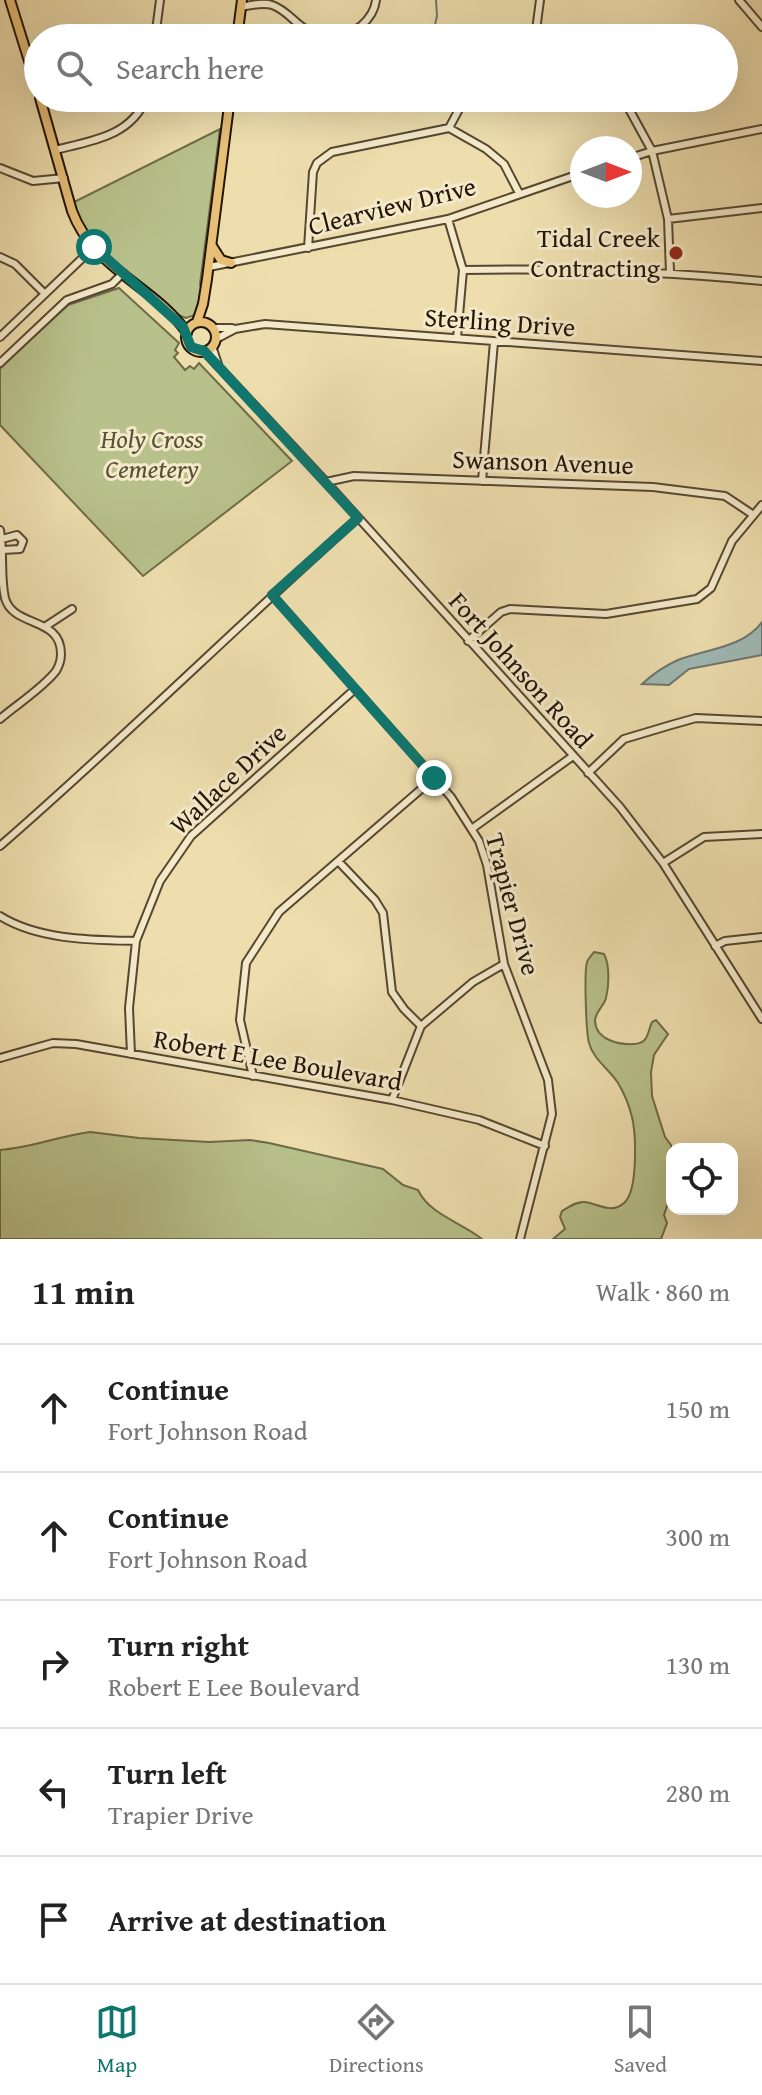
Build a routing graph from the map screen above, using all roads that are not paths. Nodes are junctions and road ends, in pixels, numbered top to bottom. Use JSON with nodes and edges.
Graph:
{"nodes":[{"id":1,"x":10,"y":0,"type":"edge"},
{"id":2,"x":160,"y":0,"type":"edge"},
{"id":3,"x":376,"y":0,"type":"edge"},
{"id":4,"x":540,"y":0,"type":"edge"},
{"id":5,"x":739,"y":0,"type":"edge"},
{"id":6,"x":241,"y":3,"type":"edge"},
{"id":7,"x":157,"y":24,"type":"edge"},
{"id":8,"x":239,"y":24,"type":"edge"},
{"id":9,"x":300,"y":24,"type":"edge"},
{"id":10,"x":362,"y":24,"type":"edge"},
{"id":11,"x":537,"y":24,"type":"edge"},
{"id":12,"x":762,"y":27,"type":"edge"},
{"id":13,"x":24,"y":45,"type":"edge"},
{"id":14,"x":44,"y":112,"type":"edge"},
{"id":15,"x":139,"y":112,"type":"edge"},
{"id":16,"x":228,"y":112,"type":"edge"},
{"id":17,"x":458,"y":112,"type":"edge"},
{"id":18,"x":631,"y":112,"type":"edge"},
{"id":19,"x":449,"y":128,"type":"junction"},
{"id":20,"x":762,"y":129,"type":"edge"},
{"id":21,"x":55,"y":150,"type":"junction"},
{"id":22,"x":652,"y":151,"type":"junction"},
{"id":23,"x":642,"y":154,"type":"edge"},
{"id":24,"x":0,"y":168,"type":"edge"},
{"id":25,"x":570,"y":177,"type":"edge"},
{"id":26,"x":64,"y":178,"type":"junction"},
{"id":27,"x":519,"y":193,"type":"junction"},
{"id":28,"x":762,"y":208,"type":"edge"},
{"id":29,"x":448,"y":219,"type":"junction"},
{"id":30,"x":668,"y":219,"type":"junction"},
{"id":31,"x":211,"y":246,"type":"junction"},
{"id":32,"x":94,"y":247,"type":"junction"},
{"id":33,"x":308,"y":248,"type":"junction"},
{"id":34,"x":0,"y":257,"type":"edge"},
{"id":35,"x":231,"y":263,"type":"junction"},
{"id":36,"x":209,"y":267,"type":"junction"},
{"id":37,"x":463,"y":270,"type":"junction"},
{"id":38,"x":670,"y":272,"type":"junction"},
{"id":39,"x":122,"y":274,"type":"junction"},
{"id":40,"x":762,"y":281,"type":"edge"},
{"id":41,"x":45,"y":294,"type":"junction"},
{"id":42,"x":203,"y":304,"type":"junction"},
{"id":43,"x":172,"y":316,"type":"junction"},
{"id":44,"x":195,"y":323,"type":"junction"},
{"id":45,"x":211,"y":326,"type":"junction"},
{"id":46,"x":235,"y":329,"type":"junction"},
{"id":47,"x":187,"y":333,"type":"junction"},
{"id":48,"x":0,"y":337,"type":"edge"},
{"id":49,"x":457,"y":338,"type":"junction"},
{"id":50,"x":494,"y":342,"type":"junction"},
{"id":51,"x":211,"y":346,"type":"junction"},
{"id":52,"x":762,"y":361,"type":"edge"},
{"id":53,"x":0,"y":363,"type":"edge"},
{"id":54,"x":482,"y":481,"type":"junction"},
{"id":55,"x":326,"y":482,"type":"junction"},
{"id":56,"x":762,"y":505,"type":"edge"},
{"id":57,"x":752,"y":514,"type":"junction"},
{"id":58,"x":358,"y":518,"type":"junction"},
{"id":59,"x":0,"y":530,"type":"edge"},
{"id":60,"x":2,"y":539,"type":"edge"},
{"id":61,"x":3,"y":550,"type":"junction"},
{"id":62,"x":272,"y":595,"type":"junction"},
{"id":63,"x":72,"y":609,"type":"dead end"},
{"id":64,"x":46,"y":626,"type":"junction"},
{"id":65,"x":468,"y":641,"type":"junction"},
{"id":66,"x":355,"y":689,"type":"junction"},
{"id":67,"x":0,"y":719,"type":"edge"},
{"id":68,"x":762,"y":721,"type":"edge"},
{"id":69,"x":573,"y":756,"type":"junction"},
{"id":70,"x":588,"y":773,"type":"junction"},
{"id":71,"x":434,"y":778,"type":"junction"},
{"id":72,"x":473,"y":828,"type":"junction"},
{"id":73,"x":762,"y":834,"type":"edge"},
{"id":74,"x":0,"y":846,"type":"edge"},
{"id":75,"x":339,"y":862,"type":"junction"},
{"id":76,"x":663,"y":863,"type":"junction"},
{"id":77,"x":0,"y":916,"type":"edge"},
{"id":78,"x":762,"y":937,"type":"edge"},
{"id":79,"x":136,"y":941,"type":"junction"},
{"id":80,"x":715,"y":946,"type":"junction"},
{"id":81,"x":504,"y":964,"type":"junction"},
{"id":82,"x":762,"y":1019,"type":"edge"},
{"id":83,"x":421,"y":1026,"type":"junction"},
{"id":84,"x":131,"y":1054,"type":"junction"},
{"id":85,"x":0,"y":1058,"type":"edge"},
{"id":86,"x":253,"y":1076,"type":"junction"},
{"id":87,"x":392,"y":1100,"type":"junction"},
{"id":88,"x":545,"y":1146,"type":"junction"},
{"id":89,"x":520,"y":1239,"type":"edge"}],
"edges":[{"from":1,"to":13,"type":"main road"},
{"from":2,"to":7,"type":"street"},
{"from":3,"to":10,"type":"street"},
{"from":4,"to":11,"type":"street"},
{"from":5,"to":12,"type":"street"},
{"from":6,"to":8,"type":"main road"},
{"from":6,"to":9,"type":"street"},
{"from":14,"to":21,"type":"main road"},
{"from":15,"to":21,"type":"street"},
{"from":16,"to":31,"type":"main road"},
{"from":17,"to":19,"type":"street"},
{"from":18,"to":22,"type":"street"},
{"from":19,"to":27,"type":"street"},
{"from":19,"to":33,"type":"street"},
{"from":20,"to":22,"type":"street"},
{"from":21,"to":26,"type":"main road"},
{"from":22,"to":23,"type":"street"},
{"from":22,"to":30,"type":"street"},
{"from":24,"to":26,"type":"street"},
{"from":25,"to":27,"type":"street","name":"Clearview Drive"},
{"from":26,"to":32,"type":"main road"},
{"from":27,"to":29,"type":"street","name":"Clearview Drive"},
{"from":28,"to":30,"type":"street"},
{"from":29,"to":33,"type":"street","name":"Clearview Drive"},
{"from":29,"to":37,"type":"street"},
{"from":30,"to":38,"type":"street"},
{"from":31,"to":35,"type":"main road"},
{"from":31,"to":36,"type":"main road"},
{"from":32,"to":39,"type":"main road"},
{"from":32,"to":41,"type":"street"},
{"from":33,"to":35,"type":"street","name":"Clearview Drive"},
{"from":34,"to":41,"type":"street"},
{"from":35,"to":36,"type":"street","name":"Clearview Drive"},
{"from":36,"to":42,"type":"main road"},
{"from":37,"to":38,"type":"street"},
{"from":37,"to":49,"type":"street"},
{"from":38,"to":40,"type":"street"},
{"from":39,"to":43,"type":"main road"},
{"from":39,"to":53,"type":"street"},
{"from":41,"to":48,"type":"street"},
{"from":42,"to":44,"type":"main road"},
{"from":42,"to":45,"type":"main road"},
{"from":43,"to":44,"type":"main road"},
{"from":43,"to":47,"type":"main road"},
{"from":44,"to":45,"type":"main road"},
{"from":44,"to":47,"type":"main road"},
{"from":45,"to":46,"type":"street","name":"Sterling Drive"},
{"from":45,"to":51,"type":"main road"},
{"from":46,"to":49,"type":"street","name":"Sterling Drive"},
{"from":46,"to":51,"type":"street","name":"Sterling Drive"},
{"from":47,"to":51,"type":"main road"},
{"from":49,"to":50,"type":"street","name":"Sterling Drive"},
{"from":50,"to":52,"type":"street","name":"Sterling Drive"},
{"from":50,"to":54,"type":"street"},
{"from":51,"to":55,"type":"street","name":"Fort Johnson Road"},
{"from":54,"to":55,"type":"street","name":"Swanson Avenue"},
{"from":54,"to":57,"type":"street","name":"Swanson Avenue"},
{"from":55,"to":58,"type":"street","name":"Fort Johnson Road"},
{"from":56,"to":57,"type":"street"},
{"from":57,"to":65,"type":"street"},
{"from":58,"to":62,"type":"street"},
{"from":58,"to":65,"type":"street","name":"Fort Johnson Road"},
{"from":59,"to":60,"type":"street"},
{"from":60,"to":61,"type":"street"},
{"from":60,"to":61,"type":"street"},
{"from":61,"to":64,"type":"street"},
{"from":62,"to":66,"type":"street","name":"Trapier Drive"},
{"from":62,"to":74,"type":"street"},
{"from":63,"to":64,"type":"street"},
{"from":64,"to":67,"type":"street"},
{"from":65,"to":69,"type":"street","name":"Fort Johnson Road"},
{"from":66,"to":71,"type":"street","name":"Trapier Drive"},
{"from":66,"to":79,"type":"street","name":"Wallace Drive"},
{"from":68,"to":70,"type":"street"},
{"from":69,"to":70,"type":"street","name":"Fort Johnson Road"},
{"from":69,"to":72,"type":"street"},
{"from":70,"to":76,"type":"street","name":"Fort Johnson Road"},
{"from":71,"to":72,"type":"street","name":"Trapier Drive"},
{"from":71,"to":75,"type":"street"},
{"from":72,"to":81,"type":"street","name":"Trapier Drive"},
{"from":73,"to":76,"type":"street"},
{"from":75,"to":83,"type":"street"},
{"from":75,"to":86,"type":"street"},
{"from":76,"to":80,"type":"street","name":"Fort Johnson Road"},
{"from":77,"to":79,"type":"street"},
{"from":78,"to":80,"type":"street"},
{"from":79,"to":84,"type":"street","name":"Wallace Drive"},
{"from":80,"to":82,"type":"street","name":"Fort Johnson Road"},
{"from":81,"to":83,"type":"street"},
{"from":81,"to":88,"type":"street","name":"Trapier Drive"},
{"from":83,"to":87,"type":"street"},
{"from":84,"to":85,"type":"street","name":"Robert E Lee Boulevard"},
{"from":84,"to":86,"type":"street","name":"Robert E Lee Boulevard"},
{"from":86,"to":87,"type":"street","name":"Robert E Lee Boulevard"},
{"from":87,"to":88,"type":"street","name":"Robert E Lee Boulevard"},
{"from":88,"to":89,"type":"street","name":"Trapier Drive"}]}
